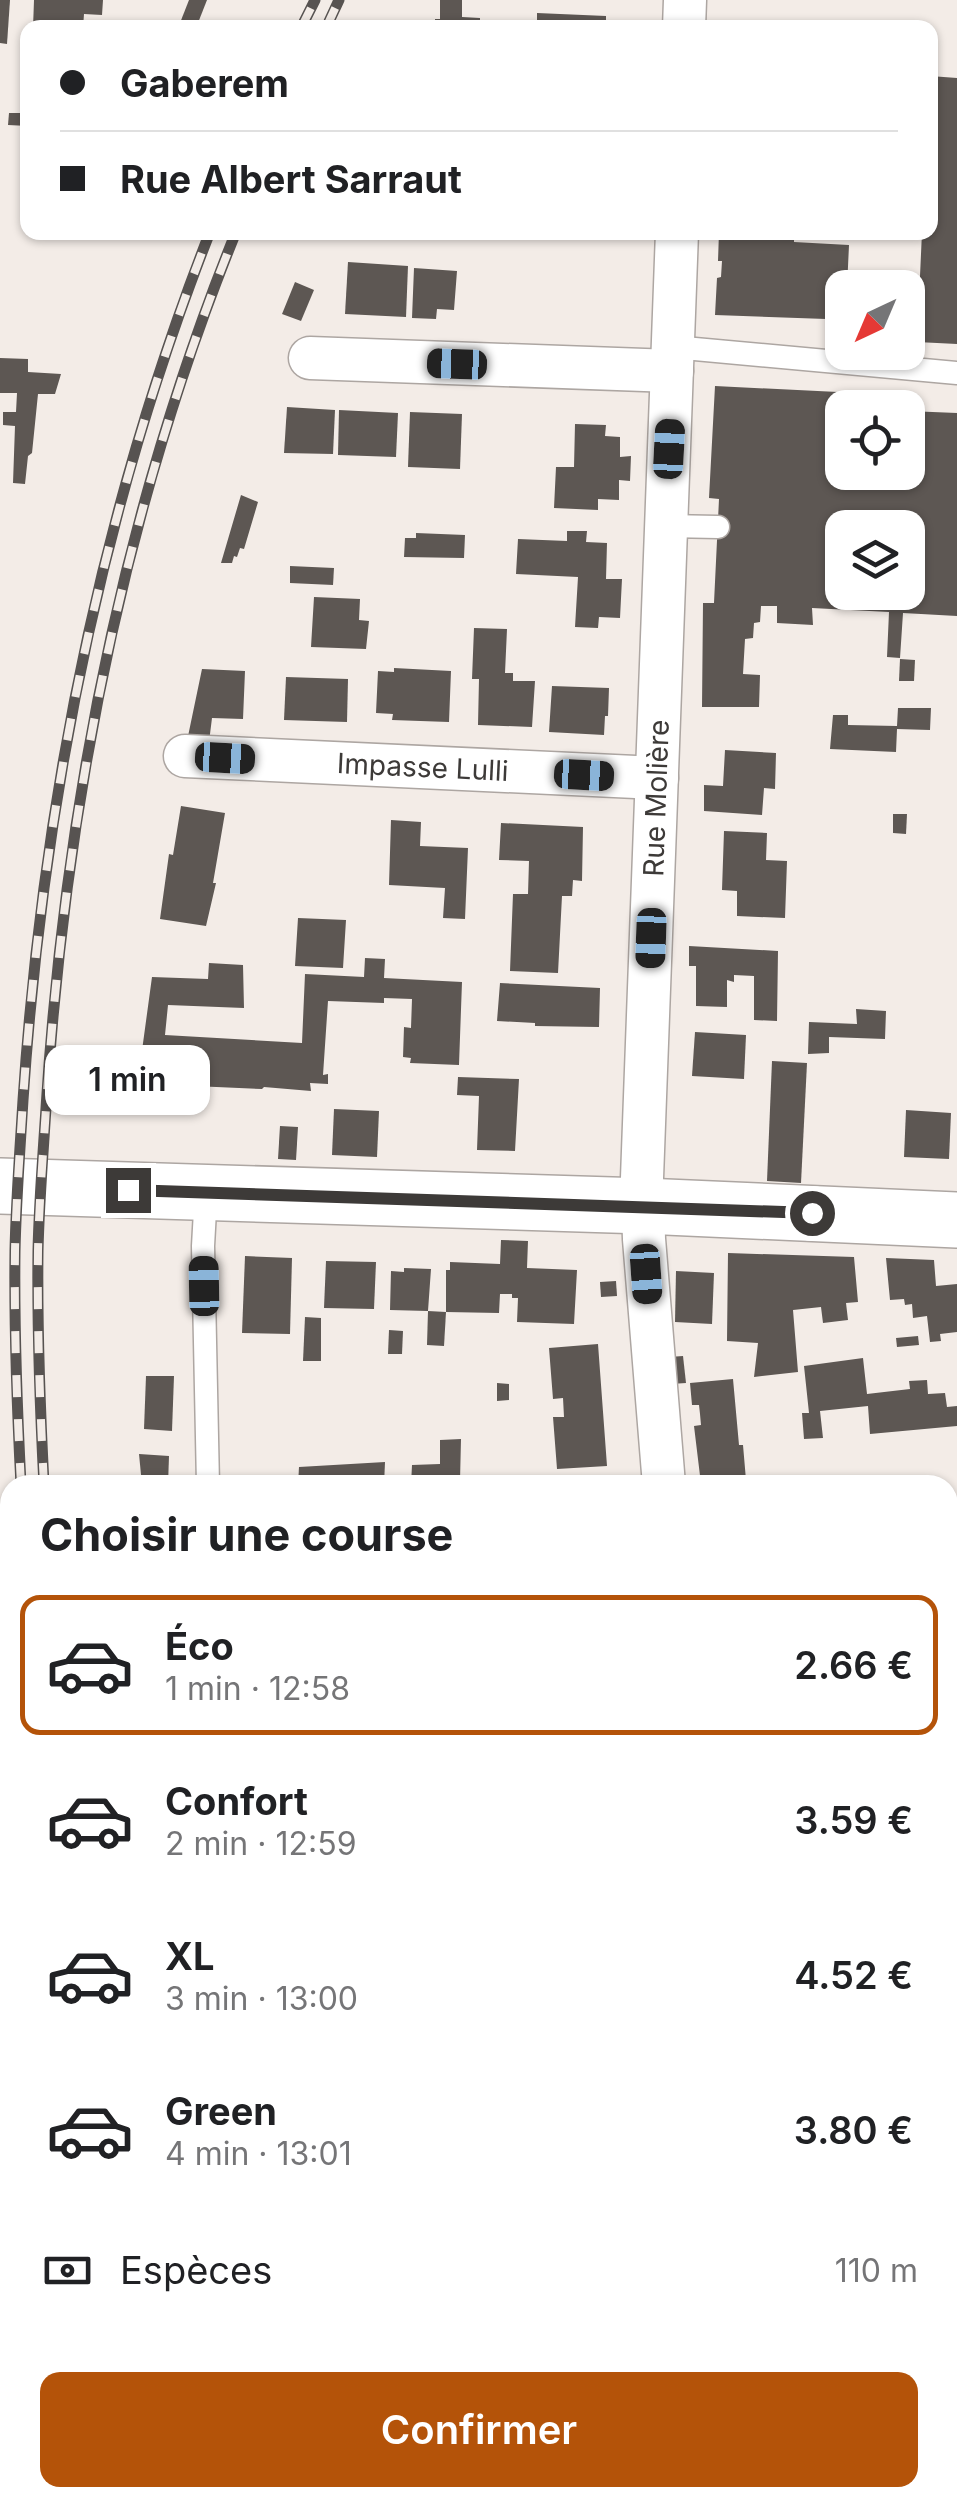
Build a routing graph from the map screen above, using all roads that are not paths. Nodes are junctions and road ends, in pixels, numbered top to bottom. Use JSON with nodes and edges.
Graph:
{"nodes":[{"id":1,"x":677,"y":240,"type":"edge"},
{"id":2,"x":310,"y":358,"type":"dead end"},
{"id":3,"x":673,"y":359,"type":"junction"},
{"id":4,"x":957,"y":373,"type":"edge"},
{"id":5,"x":666,"y":526,"type":"junction"},
{"id":6,"x":718,"y":527,"type":"dead end"},
{"id":7,"x":186,"y":756,"type":"dead end"},
{"id":8,"x":656,"y":778,"type":"junction"},
{"id":9,"x":0,"y":1186,"type":"edge"},
{"id":10,"x":206,"y":1193,"type":"junction"},
{"id":11,"x":644,"y":1206,"type":"junction"},
{"id":12,"x":957,"y":1220,"type":"edge"},
{"id":13,"x":208,"y":1475,"type":"edge"},
{"id":14,"x":663,"y":1475,"type":"edge"}],
"edges":[{"from":1,"to":3,"type":"street","name":"Rue Molière"},
{"from":2,"to":3,"type":"street"},
{"from":3,"to":4,"type":"lane"},
{"from":3,"to":5,"type":"street","name":"Rue Molière"},
{"from":5,"to":6,"type":"lane"},
{"from":5,"to":8,"type":"street","name":"Rue Molière"},
{"from":7,"to":8,"type":"street","name":"Impasse Lulli"},
{"from":8,"to":11,"type":"street","name":"Rue Molière"},
{"from":9,"to":10,"type":"main road"},
{"from":10,"to":11,"type":"main road"},
{"from":10,"to":13,"type":"lane"},
{"from":11,"to":12,"type":"main road"},
{"from":11,"to":14,"type":"street","name":"Rue Molière"}]}
